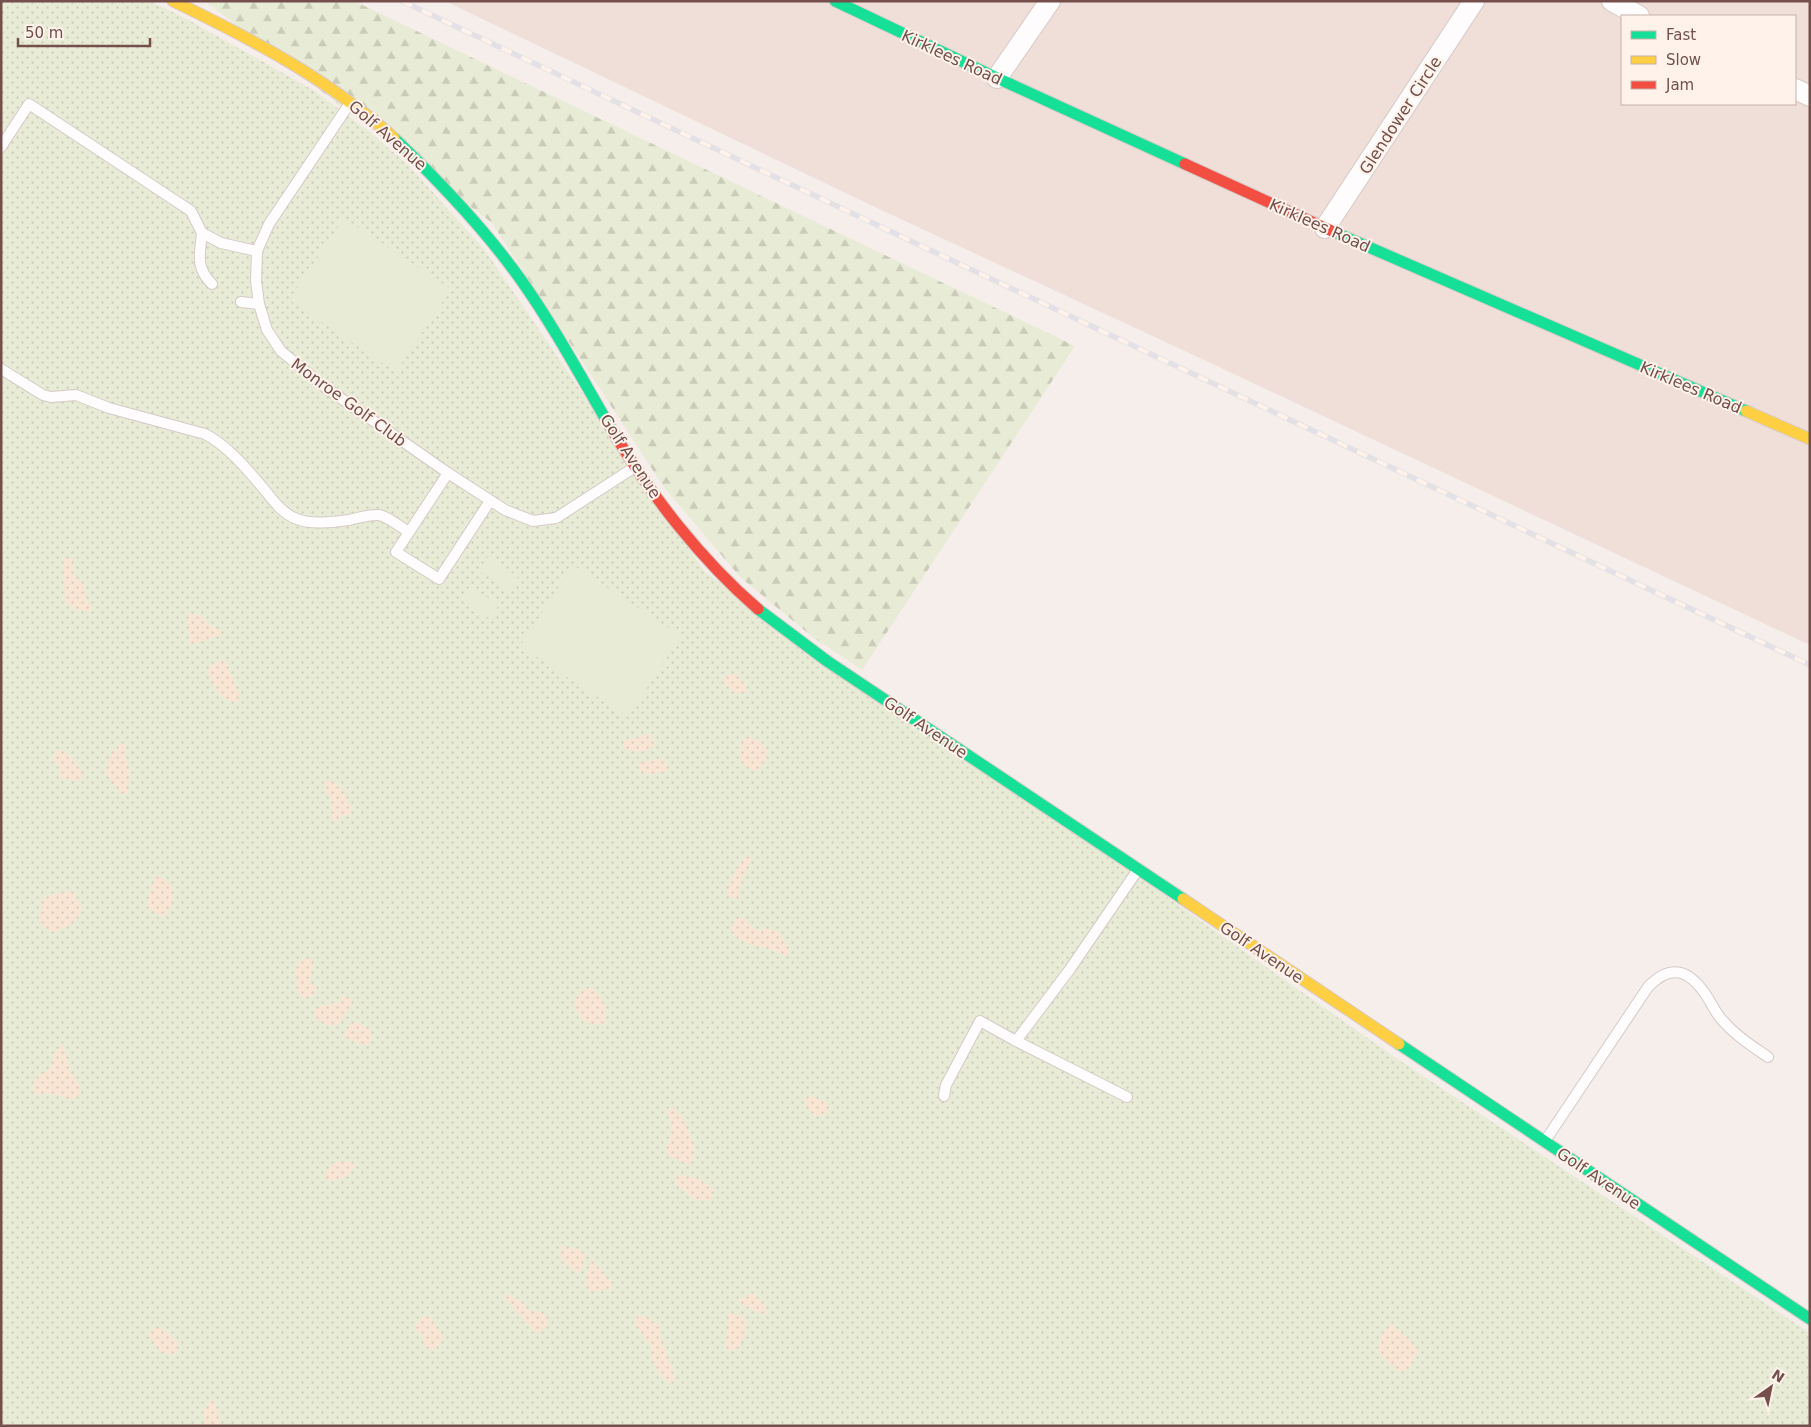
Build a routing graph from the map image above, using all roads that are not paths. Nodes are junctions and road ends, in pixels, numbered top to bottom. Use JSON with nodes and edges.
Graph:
{"nodes":[{"id":1,"x":174,"y":1,"type":"edge"},
{"id":2,"x":835,"y":1,"type":"edge"},
{"id":3,"x":1050,"y":1,"type":"edge"},
{"id":4,"x":1474,"y":1,"type":"edge"},
{"id":5,"x":1612,"y":1,"type":"edge"},
{"id":6,"x":1637,"y":15,"type":"edge"},
{"id":7,"x":997,"y":78,"type":"junction"},
{"id":8,"x":1796,"y":89,"type":"edge"},
{"id":9,"x":1810,"y":96,"type":"edge"},
{"id":10,"x":350,"y":102,"type":"junction"},
{"id":11,"x":1,"y":147,"type":"edge"},
{"id":12,"x":1326,"y":228,"type":"junction"},
{"id":13,"x":202,"y":233,"type":"junction"},
{"id":14,"x":257,"y":251,"type":"junction"},
{"id":15,"x":212,"y":284,"type":"dead end"},
{"id":16,"x":240,"y":302,"type":"dead end"},
{"id":17,"x":259,"y":304,"type":"junction"},
{"id":18,"x":1,"y":369,"type":"edge"},
{"id":19,"x":1810,"y":439,"type":"edge"},
{"id":20,"x":635,"y":467,"type":"junction"},
{"id":21,"x":448,"y":473,"type":"junction"},
{"id":22,"x":490,"y":501,"type":"junction"},
{"id":23,"x":409,"y":532,"type":"junction"},
{"id":24,"x":1138,"y":869,"type":"junction"},
{"id":25,"x":1016,"y":1041,"type":"junction"},
{"id":26,"x":1768,"y":1057,"type":"dead end"},
{"id":27,"x":944,"y":1096,"type":"dead end"},
{"id":28,"x":1127,"y":1098,"type":"dead end"},
{"id":29,"x":1545,"y":1142,"type":"junction"},
{"id":30,"x":1810,"y":1319,"type":"edge"}],
"edges":[{"from":1,"to":10,"type":"street","name":"Golf Avenue"},
{"from":2,"to":7,"type":"street","name":"Kirklees Road"},
{"from":3,"to":7,"type":"street"},
{"from":4,"to":12,"type":"street","name":"Glendower Circle"},
{"from":5,"to":6,"type":"street"},
{"from":7,"to":12,"type":"street","name":"Kirklees Road"},
{"from":8,"to":9,"type":"street"},
{"from":10,"to":14,"type":"lane","name":"Monroe Golf Club"},
{"from":10,"to":20,"type":"street","name":"Golf Avenue"},
{"from":11,"to":13,"type":"lane"},
{"from":12,"to":19,"type":"street","name":"Kirklees Road"},
{"from":13,"to":14,"type":"lane"},
{"from":13,"to":15,"type":"lane"},
{"from":14,"to":17,"type":"lane","name":"Monroe Golf Club"},
{"from":16,"to":17,"type":"lane"},
{"from":17,"to":21,"type":"lane","name":"Monroe Golf Club"},
{"from":18,"to":23,"type":"lane"},
{"from":20,"to":22,"type":"lane","name":"Monroe Golf Club"},
{"from":20,"to":24,"type":"street","name":"Golf Avenue"},
{"from":21,"to":22,"type":"lane","name":"Monroe Golf Club"},
{"from":21,"to":23,"type":"lane"},
{"from":22,"to":23,"type":"lane"},
{"from":24,"to":25,"type":"lane"},
{"from":24,"to":29,"type":"street","name":"Golf Avenue"},
{"from":25,"to":27,"type":"lane"},
{"from":25,"to":28,"type":"lane"},
{"from":26,"to":29,"type":"lane"},
{"from":29,"to":30,"type":"street","name":"Golf Avenue"}]}
